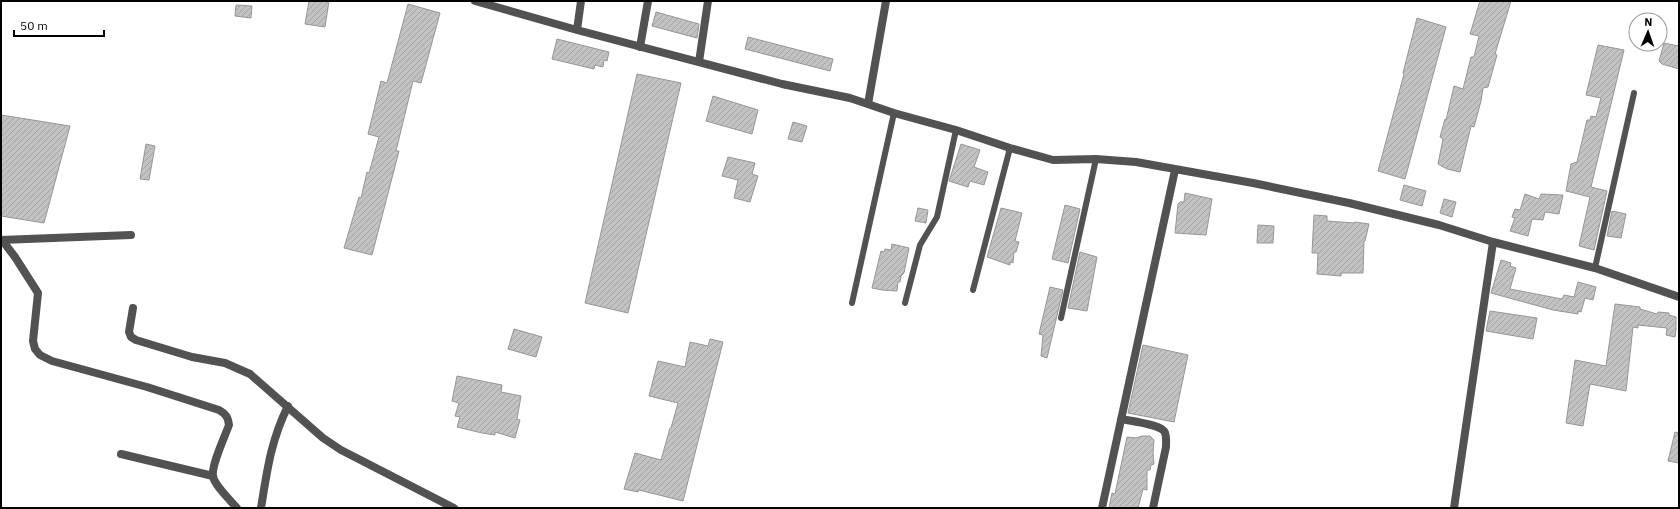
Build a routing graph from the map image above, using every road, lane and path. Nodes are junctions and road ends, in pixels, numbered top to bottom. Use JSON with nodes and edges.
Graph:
{"nodes":[{"id":1,"x":475,"y":1,"type":"edge"},
{"id":2,"x":581,"y":1,"type":"edge"},
{"id":3,"x":648,"y":1,"type":"edge"},
{"id":4,"x":708,"y":1,"type":"edge"},
{"id":5,"x":886,"y":1,"type":"edge"},
{"id":6,"x":577,"y":30,"type":"junction"},
{"id":7,"x":640,"y":47,"type":"junction"},
{"id":8,"x":699,"y":62,"type":"junction"},
{"id":9,"x":1634,"y":93,"type":"dead end"},
{"id":10,"x":868,"y":104,"type":"junction"},
{"id":11,"x":894,"y":113,"type":"junction"},
{"id":12,"x":956,"y":130,"type":"junction"},
{"id":13,"x":1010,"y":148,"type":"junction"},
{"id":14,"x":1096,"y":159,"type":"junction"},
{"id":15,"x":1175,"y":170,"type":"junction"},
{"id":16,"x":132,"y":235,"type":"dead end"},
{"id":17,"x":2,"y":240,"type":"edge"},
{"id":18,"x":1493,"y":242,"type":"junction"},
{"id":19,"x":1595,"y":268,"type":"junction"},
{"id":20,"x":973,"y":290,"type":"dead end"},
{"id":21,"x":1679,"y":297,"type":"edge"},
{"id":22,"x":852,"y":303,"type":"dead end"},
{"id":23,"x":905,"y":303,"type":"dead end"},
{"id":24,"x":132,"y":308,"type":"dead end"},
{"id":25,"x":1061,"y":318,"type":"dead end"},
{"id":26,"x":288,"y":406,"type":"junction"},
{"id":27,"x":1121,"y":419,"type":"junction"},
{"id":28,"x":121,"y":454,"type":"dead end"},
{"id":29,"x":213,"y":476,"type":"junction"},
{"id":30,"x":237,"y":508,"type":"edge"},
{"id":31,"x":261,"y":508,"type":"edge"},
{"id":32,"x":454,"y":508,"type":"edge"},
{"id":33,"x":1102,"y":508,"type":"edge"},
{"id":34,"x":1153,"y":508,"type":"edge"},
{"id":35,"x":1454,"y":508,"type":"edge"}],
"edges":[{"from":1,"to":6,"type":"street"},
{"from":2,"to":6,"type":"street"},
{"from":3,"to":7,"type":"street"},
{"from":4,"to":8,"type":"street"},
{"from":5,"to":10,"type":"street"},
{"from":6,"to":7,"type":"street"},
{"from":7,"to":8,"type":"street"},
{"from":8,"to":10,"type":"street"},
{"from":9,"to":19,"type":"lane"},
{"from":10,"to":11,"type":"street"},
{"from":11,"to":12,"type":"street"},
{"from":11,"to":22,"type":"lane"},
{"from":12,"to":13,"type":"street"},
{"from":12,"to":23,"type":"lane"},
{"from":13,"to":14,"type":"street"},
{"from":13,"to":20,"type":"lane"},
{"from":14,"to":15,"type":"street"},
{"from":14,"to":25,"type":"lane"},
{"from":15,"to":18,"type":"street"},
{"from":15,"to":27,"type":"street"},
{"from":16,"to":17,"type":"street"},
{"from":17,"to":29,"type":"street"},
{"from":18,"to":19,"type":"street"},
{"from":18,"to":35,"type":"street"},
{"from":19,"to":21,"type":"street"},
{"from":24,"to":26,"type":"street"},
{"from":26,"to":31,"type":"street"},
{"from":26,"to":32,"type":"street"},
{"from":27,"to":33,"type":"street"},
{"from":27,"to":34,"type":"street"},
{"from":28,"to":29,"type":"street"},
{"from":29,"to":30,"type":"street"}]}
